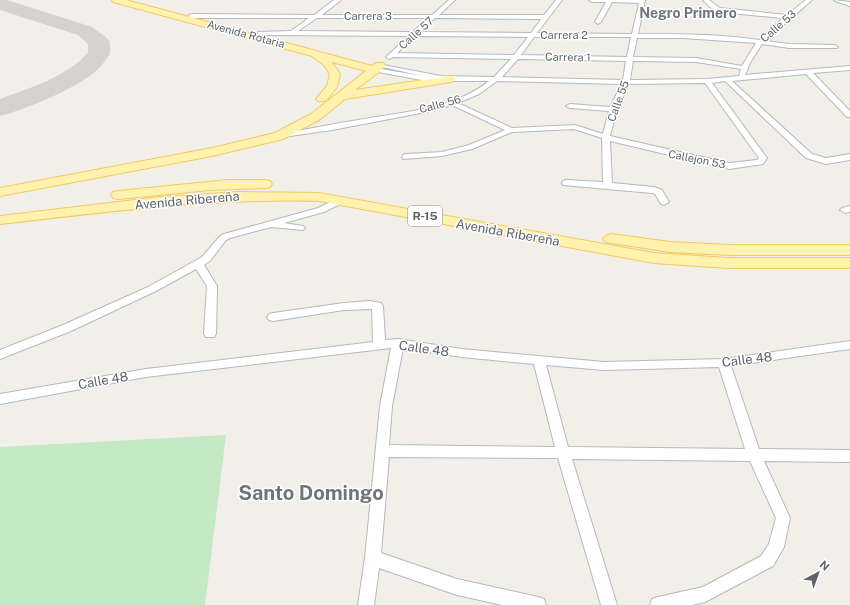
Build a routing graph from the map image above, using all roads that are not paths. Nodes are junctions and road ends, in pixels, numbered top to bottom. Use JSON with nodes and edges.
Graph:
{"nodes":[{"id":1,"x":116,"y":0,"type":"edge"},
{"id":2,"x":131,"y":0,"type":"edge"},
{"id":3,"x":338,"y":0,"type":"edge"},
{"id":4,"x":452,"y":0,"type":"edge"},
{"id":5,"x":559,"y":0,"type":"edge"},
{"id":6,"x":592,"y":0,"type":"edge"},
{"id":7,"x":610,"y":0,"type":"edge"},
{"id":8,"x":642,"y":0,"type":"edge"},
{"id":9,"x":706,"y":0,"type":"edge"},
{"id":10,"x":809,"y":0,"type":"edge"},
{"id":11,"x":837,"y":0,"type":"edge"},
{"id":12,"x":850,"y":4,"type":"edge"},
{"id":13,"x":191,"y":16,"type":"junction"},
{"id":14,"x":316,"y":16,"type":"junction"},
{"id":15,"x":434,"y":16,"type":"junction"},
{"id":16,"x":544,"y":17,"type":"junction"},
{"id":17,"x":788,"y":17,"type":"junction"},
{"id":18,"x":598,"y":22,"type":"dead end"},
{"id":19,"x":260,"y":33,"type":"junction"},
{"id":20,"x":292,"y":34,"type":"junction"},
{"id":21,"x":414,"y":35,"type":"junction"},
{"id":22,"x":534,"y":35,"type":"junction"},
{"id":23,"x":635,"y":35,"type":"junction"},
{"id":24,"x":279,"y":41,"type":"junction"},
{"id":25,"x":760,"y":42,"type":"junction"},
{"id":26,"x":835,"y":47,"type":"dead end"},
{"id":27,"x":302,"y":50,"type":"junction"},
{"id":28,"x":392,"y":55,"type":"junction"},
{"id":29,"x":516,"y":56,"type":"junction"},
{"id":30,"x":630,"y":58,"type":"junction"},
{"id":31,"x":373,"y":66,"type":"junction"},
{"id":32,"x":744,"y":68,"type":"junction"},
{"id":33,"x":850,"y":68,"type":"edge"},
{"id":34,"x":808,"y":72,"type":"junction"},
{"id":35,"x":741,"y":78,"type":"junction"},
{"id":36,"x":446,"y":79,"type":"junction"},
{"id":37,"x":494,"y":80,"type":"junction"},
{"id":38,"x":727,"y":80,"type":"junction"},
{"id":39,"x":707,"y":81,"type":"junction"},
{"id":40,"x":626,"y":82,"type":"junction"},
{"id":41,"x":322,"y":99,"type":"junction"},
{"id":42,"x":337,"y":99,"type":"junction"},
{"id":43,"x":453,"y":102,"type":"junction"},
{"id":44,"x":570,"y":106,"type":"dead end"},
{"id":45,"x":613,"y":109,"type":"junction"},
{"id":46,"x":850,"y":115,"type":"edge"},
{"id":47,"x":511,"y":130,"type":"junction"},
{"id":48,"x":279,"y":136,"type":"junction"},
{"id":49,"x":606,"y":138,"type":"junction"},
{"id":50,"x":406,"y":157,"type":"dead end"},
{"id":51,"x":850,"y":157,"type":"edge"},
{"id":52,"x":0,"y":183,"type":"edge"},
{"id":53,"x":566,"y":183,"type":"dead end"},
{"id":54,"x":608,"y":186,"type":"junction"},
{"id":55,"x":0,"y":192,"type":"edge"},
{"id":56,"x":341,"y":200,"type":"junction"},
{"id":57,"x":664,"y":202,"type":"dead end"},
{"id":58,"x":0,"y":208,"type":"edge"},
{"id":59,"x":0,"y":220,"type":"edge"},
{"id":60,"x":273,"y":224,"type":"junction"},
{"id":61,"x":300,"y":228,"type":"dead end"},
{"id":62,"x":850,"y":250,"type":"edge"},
{"id":63,"x":850,"y":263,"type":"edge"},
{"id":64,"x":198,"y":264,"type":"junction"},
{"id":65,"x":274,"y":317,"type":"dead end"},
{"id":66,"x":210,"y":334,"type":"dead end"},
{"id":67,"x":398,"y":343,"type":"junction"},
{"id":68,"x":379,"y":346,"type":"junction"},
{"id":69,"x":850,"y":346,"type":"edge"},
{"id":70,"x":0,"y":355,"type":"edge"},
{"id":71,"x":540,"y":360,"type":"junction"},
{"id":72,"x":724,"y":363,"type":"junction"},
{"id":73,"x":0,"y":398,"type":"edge"},
{"id":74,"x":382,"y":451,"type":"junction"},
{"id":75,"x":563,"y":453,"type":"junction"},
{"id":76,"x":754,"y":455,"type":"junction"},
{"id":77,"x":850,"y":456,"type":"edge"},
{"id":78,"x":373,"y":558,"type":"junction"},
{"id":79,"x":366,"y":605,"type":"edge"},
{"id":80,"x":538,"y":605,"type":"edge"},
{"id":81,"x":609,"y":605,"type":"edge"},
{"id":82,"x":658,"y":605,"type":"edge"}],
"edges":[{"from":1,"to":24,"type":"main road","name":"Avenida Rotaria"},
{"from":2,"to":13,"type":"main road","name":"Avenida Rotaria"},
{"from":3,"to":14,"type":"street"},
{"from":4,"to":15,"type":"street","name":"Calle 57"},
{"from":5,"to":16,"type":"street","name":"Calle 56"},
{"from":6,"to":7,"type":"street"},
{"from":7,"to":8,"type":"street"},
{"from":7,"to":18,"type":"street"},
{"from":8,"to":23,"type":"street","name":"Calle 55"},
{"from":9,"to":17,"type":"street"},
{"from":10,"to":17,"type":"street","name":"Calle 53"},
{"from":11,"to":12,"type":"street"},
{"from":13,"to":14,"type":"street","name":"Carrera 3"},
{"from":13,"to":19,"type":"main road","name":"Avenida Rotaria"},
{"from":14,"to":15,"type":"street","name":"Carrera 3"},
{"from":14,"to":20,"type":"street"},
{"from":15,"to":16,"type":"street","name":"Carrera 3"},
{"from":15,"to":21,"type":"street","name":"Calle 57"},
{"from":16,"to":22,"type":"street","name":"Calle 56"},
{"from":17,"to":25,"type":"street","name":"Calle 53"},
{"from":19,"to":20,"type":"street","name":"Carrera 2"},
{"from":19,"to":24,"type":"main road","name":"Avenida Rotaria"},
{"from":20,"to":21,"type":"street","name":"Carrera 2"},
{"from":20,"to":24,"type":"street"},
{"from":21,"to":22,"type":"street","name":"Carrera 2"},
{"from":21,"to":28,"type":"street","name":"Calle 57"},
{"from":22,"to":23,"type":"street","name":"Carrera 2"},
{"from":22,"to":29,"type":"street","name":"Calle 56"},
{"from":23,"to":25,"type":"street","name":"Carrera 2"},
{"from":23,"to":30,"type":"street","name":"Calle 55"},
{"from":24,"to":27,"type":"main road","name":"Avenida Rotaria"},
{"from":24,"to":31,"type":"main road","name":"Avenida Rotaria"},
{"from":25,"to":26,"type":"street","name":"Carrera 2"},
{"from":25,"to":32,"type":"street","name":"Calle 53"},
{"from":27,"to":31,"type":"main road","name":"Avenida Rotaria"},
{"from":27,"to":41,"type":"main road"},
{"from":28,"to":29,"type":"street","name":"Carrera 1"},
{"from":28,"to":31,"type":"street","name":"Calle 57"},
{"from":29,"to":30,"type":"street","name":"Carrera 1"},
{"from":29,"to":37,"type":"street","name":"Calle 56"},
{"from":30,"to":32,"type":"street","name":"Carrera 1"},
{"from":30,"to":40,"type":"street","name":"Calle 55"},
{"from":31,"to":36,"type":"street"},
{"from":31,"to":41,"type":"main road"},
{"from":31,"to":42,"type":"main road"},
{"from":32,"to":35,"type":"street","name":"Calle 53"},
{"from":33,"to":34,"type":"street"},
{"from":34,"to":35,"type":"street"},
{"from":34,"to":46,"type":"street"},
{"from":35,"to":38,"type":"street"},
{"from":36,"to":37,"type":"street"},
{"from":36,"to":42,"type":"main road"},
{"from":37,"to":40,"type":"street"},
{"from":37,"to":43,"type":"street","name":"Calle 56"},
{"from":38,"to":39,"type":"street"},
{"from":38,"to":51,"type":"street"},
{"from":39,"to":40,"type":"street"},
{"from":39,"to":49,"type":"street","name":"Callejon 53"},
{"from":40,"to":45,"type":"street","name":"Calle 55"},
{"from":41,"to":52,"type":"main road"},
{"from":42,"to":48,"type":"main road"},
{"from":43,"to":47,"type":"street"},
{"from":43,"to":48,"type":"street","name":"Calle 56"},
{"from":44,"to":45,"type":"street"},
{"from":45,"to":49,"type":"street","name":"Calle 55"},
{"from":47,"to":49,"type":"street"},
{"from":47,"to":50,"type":"street"},
{"from":48,"to":55,"type":"main road"},
{"from":49,"to":54,"type":"street","name":"Calle 55"},
{"from":53,"to":54,"type":"street"},
{"from":54,"to":57,"type":"street"},
{"from":56,"to":59,"type":"main road","name":"Avenida Ribereña","number":"R-15"},
{"from":56,"to":60,"type":"street"},
{"from":56,"to":63,"type":"main road","name":"Avenida Ribereña","number":"R-15"},
{"from":58,"to":62,"type":"main road","name":"Avenida Ribereña","number":"R-15"},
{"from":60,"to":61,"type":"street"},
{"from":60,"to":64,"type":"street"},
{"from":64,"to":66,"type":"street"},
{"from":64,"to":70,"type":"street"},
{"from":65,"to":68,"type":"street"},
{"from":67,"to":68,"type":"street","name":"Calle 48"},
{"from":67,"to":71,"type":"street","name":"Calle 48"},
{"from":67,"to":74,"type":"street"},
{"from":68,"to":73,"type":"street","name":"Calle 48"},
{"from":69,"to":72,"type":"street","name":"Calle 48"},
{"from":71,"to":72,"type":"street","name":"Calle 48"},
{"from":71,"to":75,"type":"street"},
{"from":72,"to":76,"type":"street"},
{"from":74,"to":75,"type":"street"},
{"from":74,"to":78,"type":"street"},
{"from":75,"to":76,"type":"street"},
{"from":75,"to":81,"type":"street"},
{"from":76,"to":77,"type":"street"},
{"from":76,"to":82,"type":"street"},
{"from":78,"to":79,"type":"street"},
{"from":78,"to":80,"type":"street"}]}
